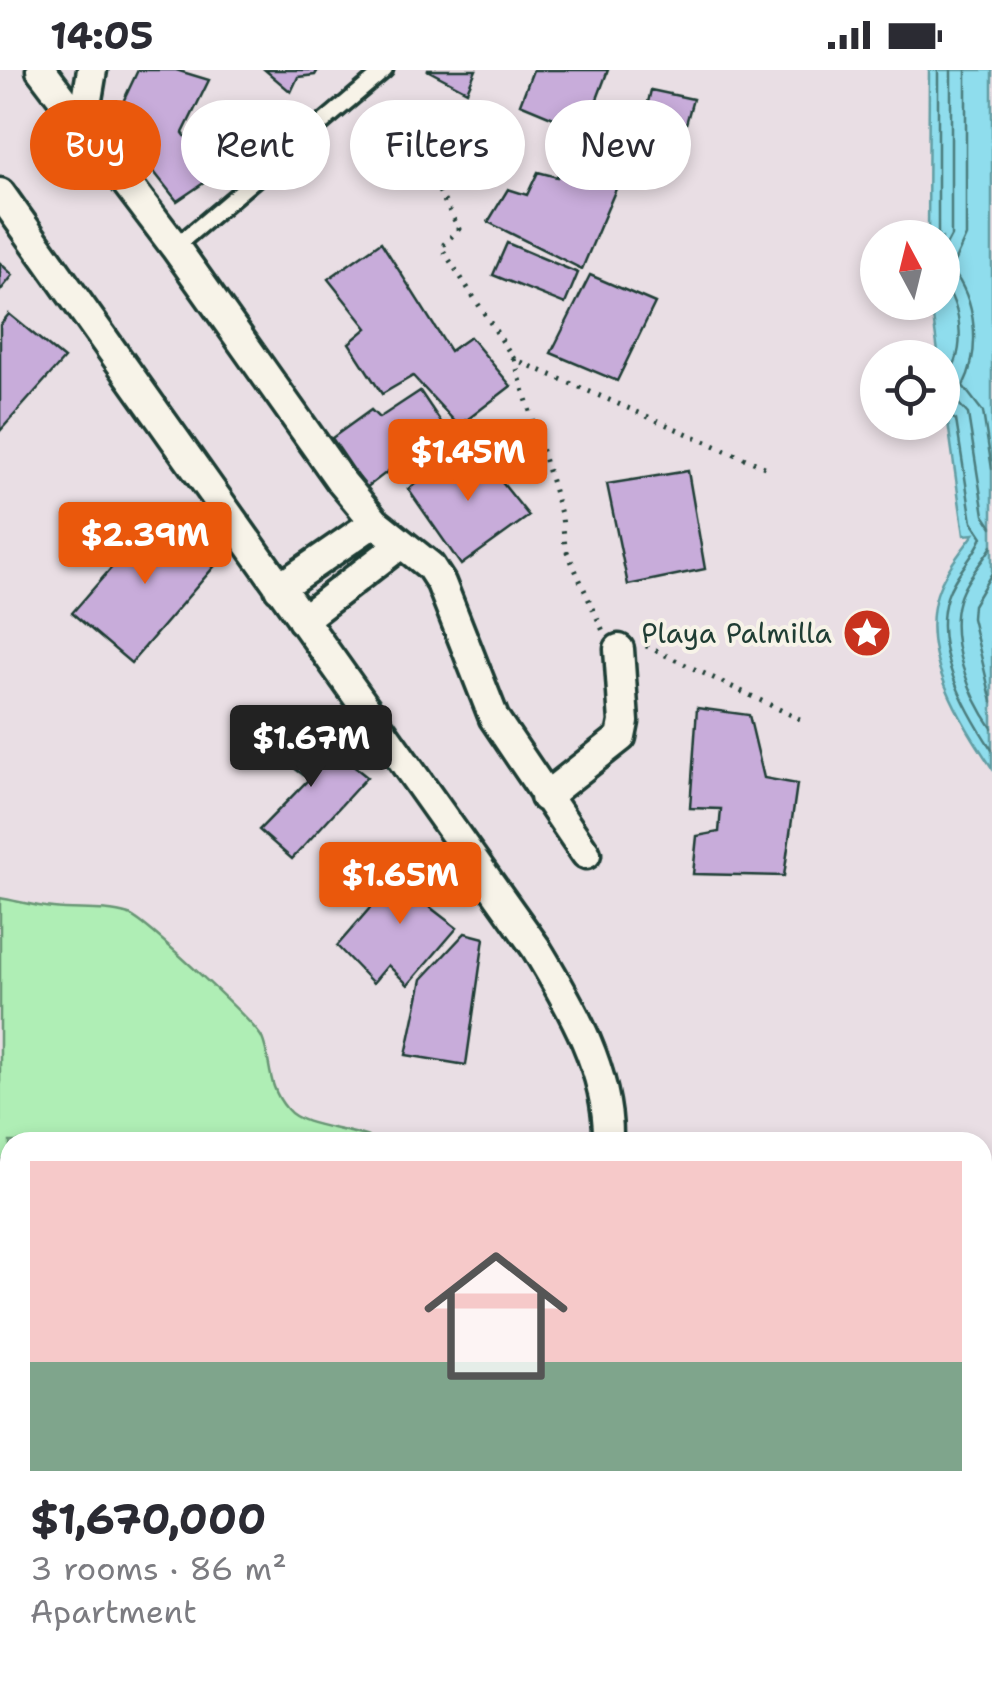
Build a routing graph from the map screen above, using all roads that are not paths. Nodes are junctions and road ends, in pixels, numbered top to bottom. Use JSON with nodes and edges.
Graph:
{"nodes":[{"id":1,"x":41,"y":70,"type":"edge"},
{"id":2,"x":92,"y":70,"type":"edge"},
{"id":3,"x":384,"y":70,"type":"edge"},
{"id":4,"x":62,"y":100,"type":"edge"},
{"id":5,"x":87,"y":100,"type":"edge"},
{"id":6,"x":130,"y":190,"type":"edge"},
{"id":7,"x":0,"y":194,"type":"edge"},
{"id":8,"x":175,"y":247,"type":"junction"},
{"id":9,"x":375,"y":522,"type":"junction"},
{"id":10,"x":401,"y":544,"type":"junction"},
{"id":11,"x":280,"y":588,"type":"junction"},
{"id":12,"x":302,"y":620,"type":"junction"},
{"id":13,"x":620,"y":648,"type":"road end"},
{"id":14,"x":545,"y":798,"type":"junction"},
{"id":15,"x":586,"y":854,"type":"dead end"},
{"id":16,"x":608,"y":1132,"type":"edge"}],
"edges":[{"from":1,"to":4,"type":"street"},
{"from":2,"to":5,"type":"street"},
{"from":3,"to":8,"type":"lane"},
{"from":6,"to":8,"type":"street"},
{"from":7,"to":11,"type":"street"},
{"from":8,"to":9,"type":"street"},
{"from":9,"to":10,"type":"street"},
{"from":9,"to":11,"type":"street"},
{"from":10,"to":12,"type":"street"},
{"from":10,"to":14,"type":"street"},
{"from":11,"to":12,"type":"street"},
{"from":12,"to":16,"type":"street"},
{"from":13,"to":14,"type":"street"},
{"from":14,"to":15,"type":"street"}]}
